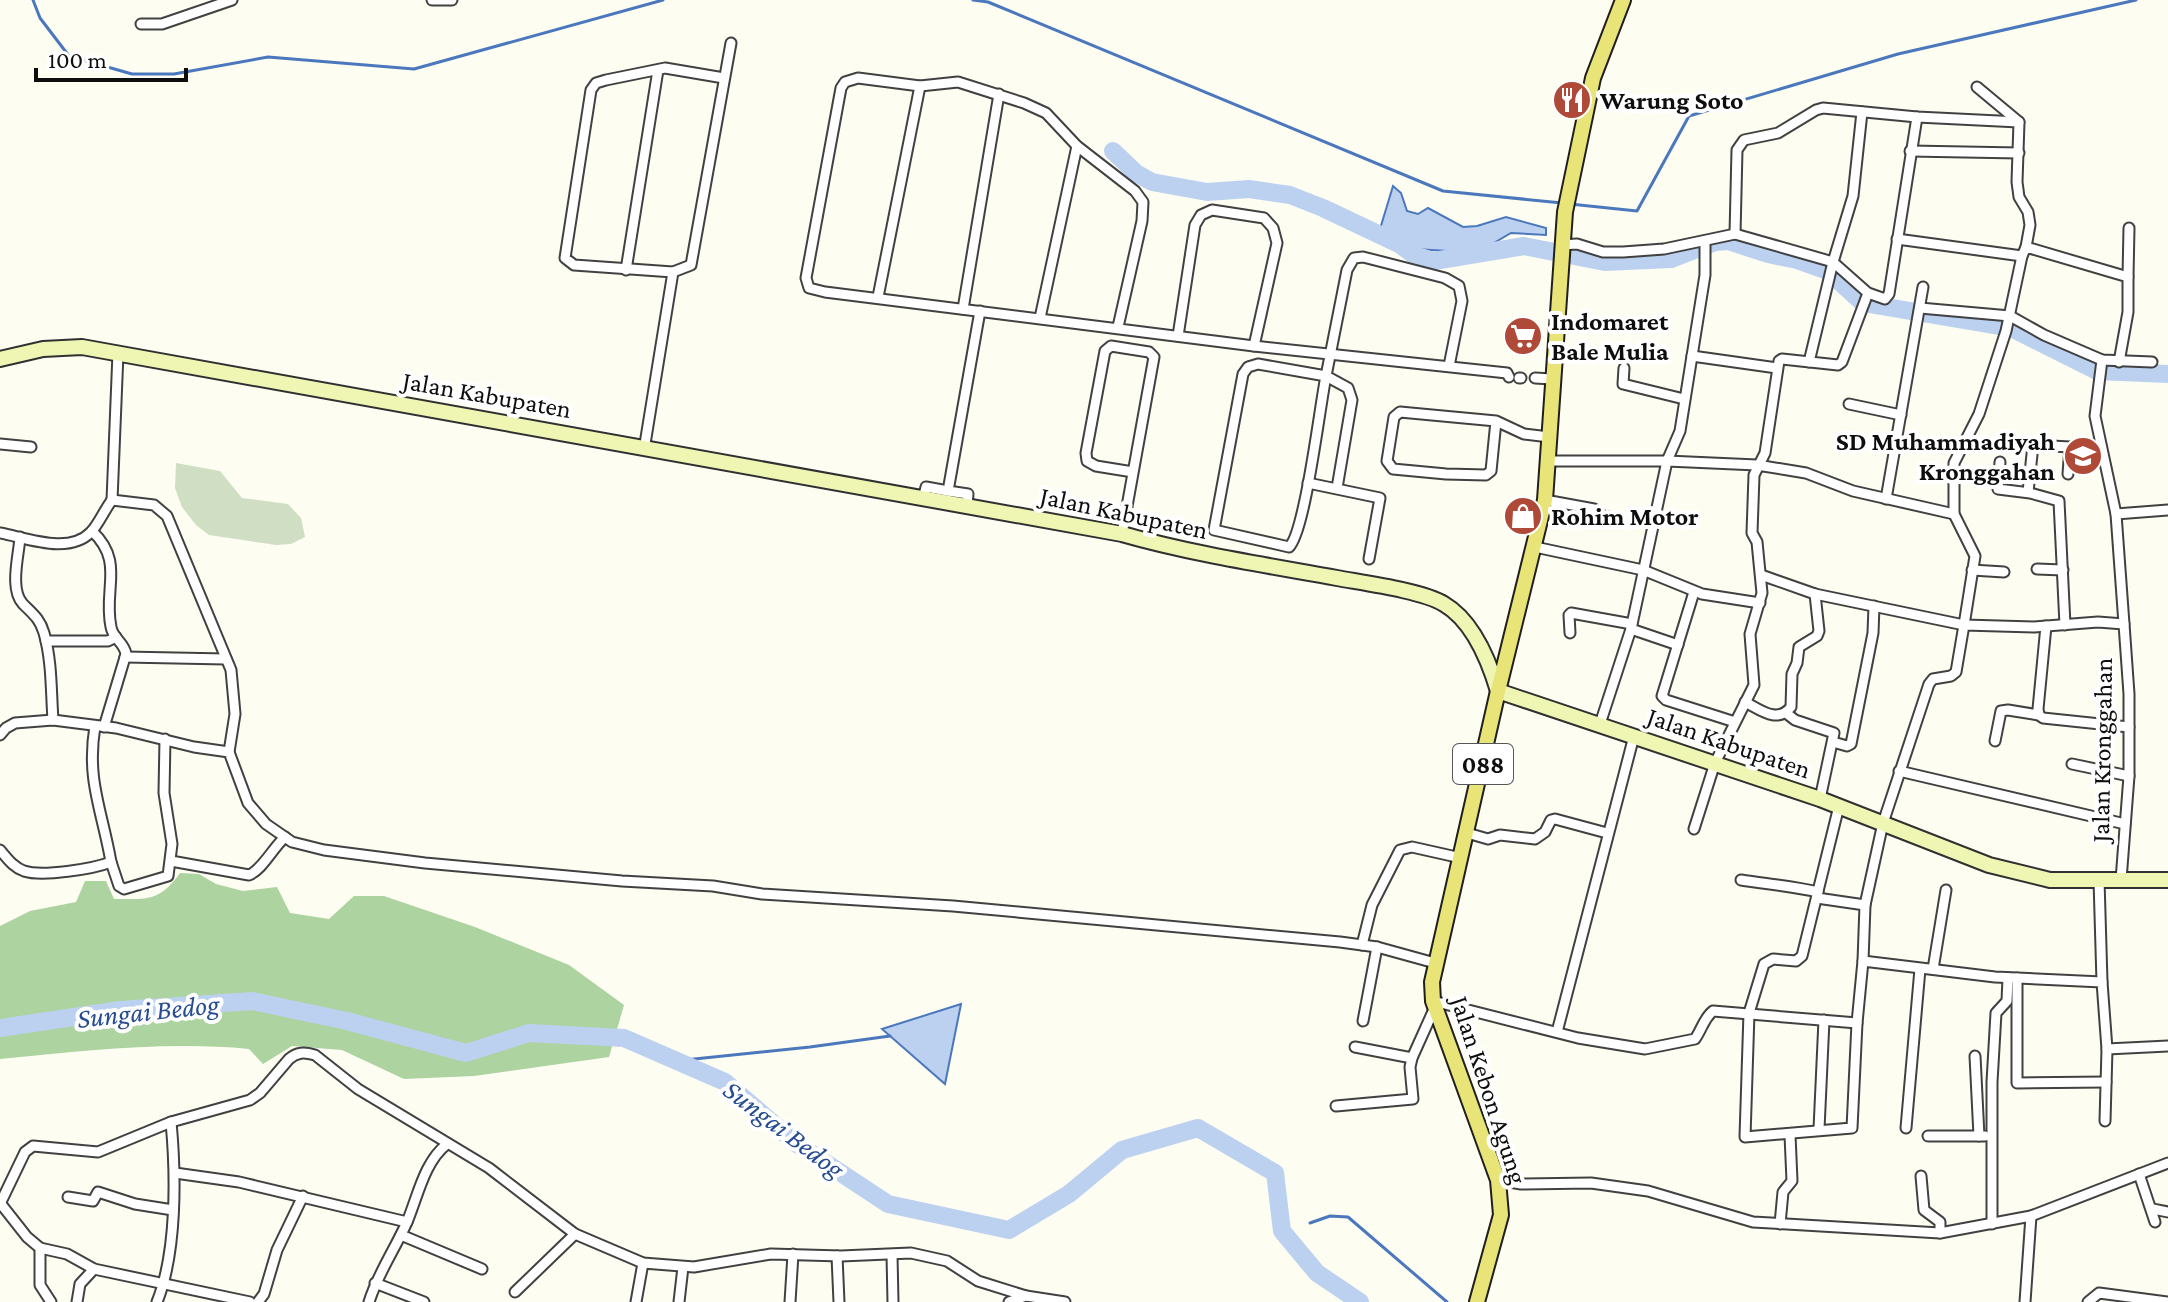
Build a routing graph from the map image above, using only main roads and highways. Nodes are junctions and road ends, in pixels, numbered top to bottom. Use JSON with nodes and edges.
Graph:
{"nodes":[{"id":1,"x":1623,"y":0,"type":"edge"},
{"id":2,"x":0,"y":359,"type":"edge"},
{"id":3,"x":1498,"y":691,"type":"junction"},
{"id":4,"x":2168,"y":880,"type":"edge"},
{"id":5,"x":1477,"y":1302,"type":"edge"}],
"edges":[{"from":1,"to":3,"type":"main road","name":"Jalan Kebon Agung","number":"088"},
{"from":2,"to":3,"type":"main road","name":"Jalan Kabupaten"},
{"from":3,"to":4,"type":"main road","name":"Jalan Kabupaten"},
{"from":3,"to":5,"type":"main road","name":"Jalan Kebon Agung","number":"088"}]}
